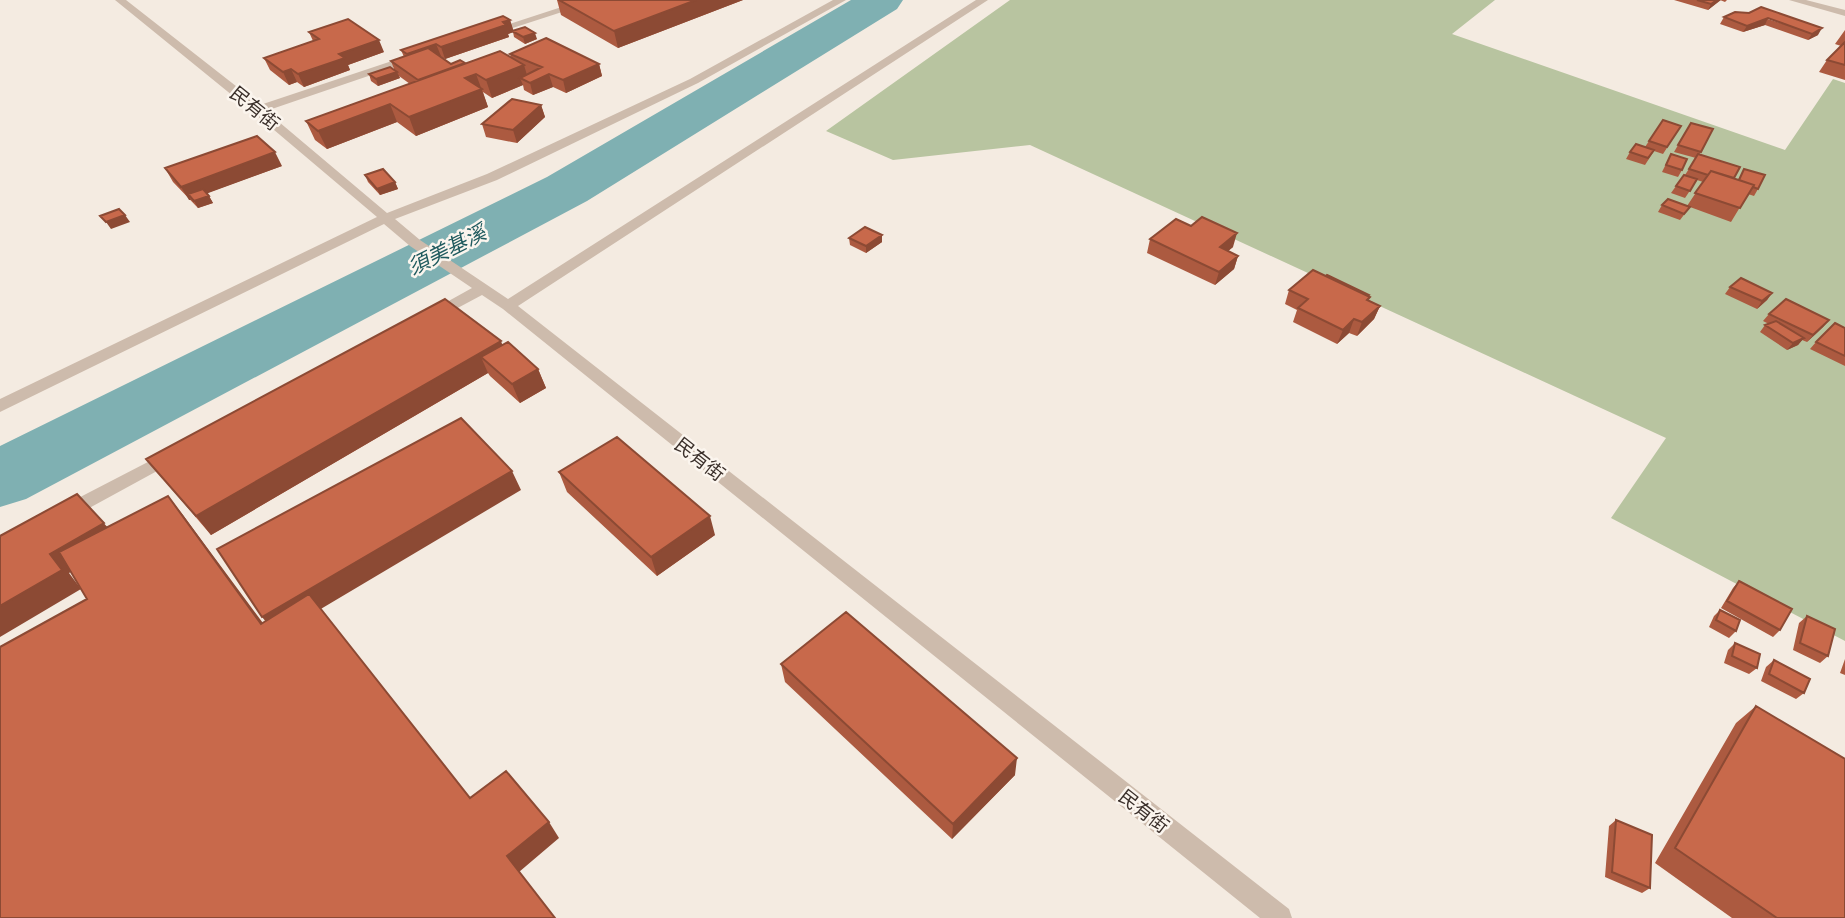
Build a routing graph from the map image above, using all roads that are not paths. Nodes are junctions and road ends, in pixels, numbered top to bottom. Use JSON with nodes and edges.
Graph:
{"nodes":[{"id":1,"x":120,"y":0,"type":"edge"},
{"id":2,"x":594,"y":0,"type":"edge"},
{"id":3,"x":841,"y":0,"type":"edge"},
{"id":4,"x":984,"y":0,"type":"edge"},
{"id":5,"x":1794,"y":0,"type":"edge"},
{"id":6,"x":1845,"y":13,"type":"edge"},
{"id":7,"x":482,"y":34,"type":"edge"},
{"id":8,"x":429,"y":52,"type":"edge"},
{"id":9,"x":258,"y":110,"type":"junction"},
{"id":10,"x":386,"y":218,"type":"junction"},
{"id":11,"x":482,"y":289,"type":"junction"},
{"id":12,"x":508,"y":306,"type":"junction"},
{"id":13,"x":421,"y":321,"type":"edge"},
{"id":14,"x":0,"y":406,"type":"edge"},
{"id":15,"x":193,"y":444,"type":"edge"},
{"id":16,"x":48,"y":522,"type":"edge"},
{"id":17,"x":1280,"y":918,"type":"edge"}],
"edges":[{"from":1,"to":9,"type":"street","name":"民有街"},
{"from":2,"to":7,"type":"street"},
{"from":3,"to":10,"type":"street"},
{"from":4,"to":12,"type":"street"},
{"from":5,"to":6,"type":"street"},
{"from":8,"to":9,"type":"street"},
{"from":9,"to":10,"type":"street","name":"民有街"},
{"from":10,"to":11,"type":"street","name":"民有街"},
{"from":10,"to":14,"type":"street"},
{"from":11,"to":12,"type":"street","name":"民有街"},
{"from":11,"to":13,"type":"street"},
{"from":12,"to":17,"type":"street","name":"民有街"},
{"from":15,"to":16,"type":"street"}]}
